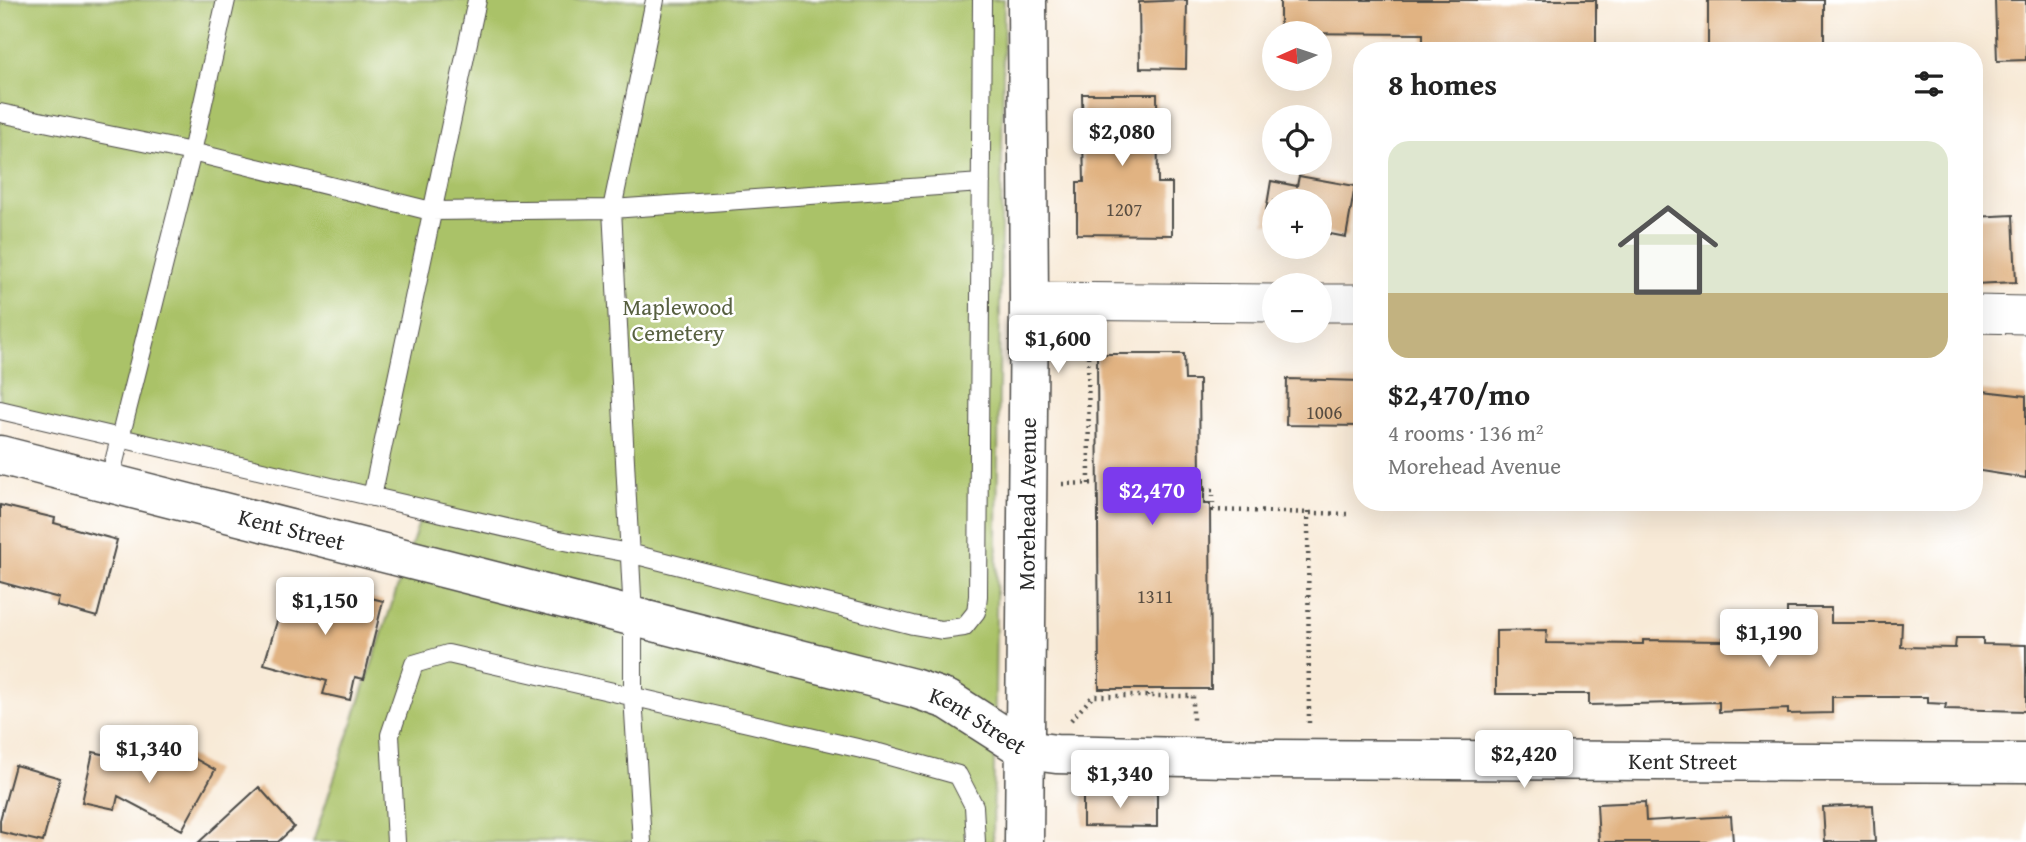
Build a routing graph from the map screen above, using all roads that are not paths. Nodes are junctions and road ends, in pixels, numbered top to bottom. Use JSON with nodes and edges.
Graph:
{"nodes":[{"id":1,"x":226,"y":0,"type":"edge"},
{"id":2,"x":477,"y":0,"type":"edge"},
{"id":3,"x":655,"y":0,"type":"edge"},
{"id":4,"x":982,"y":0,"type":"edge"},
{"id":5,"x":1027,"y":0,"type":"edge"},
{"id":6,"x":0,"y":113,"type":"edge"},
{"id":7,"x":192,"y":152,"type":"junction"},
{"id":8,"x":981,"y":183,"type":"junction"},
{"id":9,"x":612,"y":209,"type":"junction"},
{"id":10,"x":431,"y":211,"type":"junction"},
{"id":11,"x":1029,"y":301,"type":"junction"},
{"id":12,"x":1262,"y":303,"type":"edge"},
{"id":13,"x":1332,"y":303,"type":"edge"},
{"id":14,"x":1353,"y":303,"type":"edge"},
{"id":15,"x":1983,"y":314,"type":"edge"},
{"id":16,"x":2026,"y":315,"type":"edge"},
{"id":17,"x":0,"y":410,"type":"edge"},
{"id":18,"x":120,"y":440,"type":"junction"},
{"id":19,"x":0,"y":455,"type":"edge"},
{"id":20,"x":108,"y":482,"type":"junction"},
{"id":21,"x":372,"y":497,"type":"junction"},
{"id":22,"x":629,"y":553,"type":"junction"},
{"id":23,"x":633,"y":616,"type":"junction"},
{"id":24,"x":633,"y":696,"type":"junction"},
{"id":25,"x":1026,"y":750,"type":"junction"},
{"id":26,"x":2026,"y":763,"type":"edge"},
{"id":27,"x":396,"y":842,"type":"edge"},
{"id":28,"x":642,"y":842,"type":"edge"},
{"id":29,"x":976,"y":842,"type":"edge"},
{"id":30,"x":1024,"y":842,"type":"edge"}],
"edges":[{"from":1,"to":7,"type":"lane"},
{"from":2,"to":10,"type":"lane"},
{"from":3,"to":9,"type":"lane"},
{"from":4,"to":8,"type":"lane"},
{"from":5,"to":11,"type":"street","name":"Morehead Avenue"},
{"from":6,"to":7,"type":"lane"},
{"from":7,"to":10,"type":"lane"},
{"from":7,"to":18,"type":"lane"},
{"from":8,"to":9,"type":"lane"},
{"from":8,"to":22,"type":"lane"},
{"from":9,"to":10,"type":"lane"},
{"from":9,"to":22,"type":"lane"},
{"from":10,"to":21,"type":"lane"},
{"from":11,"to":12,"type":"street"},
{"from":11,"to":25,"type":"street","name":"Morehead Avenue"},
{"from":13,"to":14,"type":"street"},
{"from":15,"to":16,"type":"street"},
{"from":17,"to":18,"type":"lane"},
{"from":18,"to":20,"type":"lane"},
{"from":18,"to":21,"type":"lane"},
{"from":19,"to":20,"type":"street","name":"Kent Street"},
{"from":20,"to":23,"type":"street","name":"Kent Street"},
{"from":21,"to":22,"type":"lane"},
{"from":22,"to":23,"type":"lane"},
{"from":23,"to":24,"type":"lane"},
{"from":23,"to":25,"type":"street","name":"Kent Street"},
{"from":24,"to":27,"type":"lane"},
{"from":24,"to":28,"type":"lane"},
{"from":24,"to":29,"type":"lane"},
{"from":25,"to":26,"type":"street","name":"Kent Street"},
{"from":25,"to":30,"type":"street","name":"Morehead Avenue"}]}
